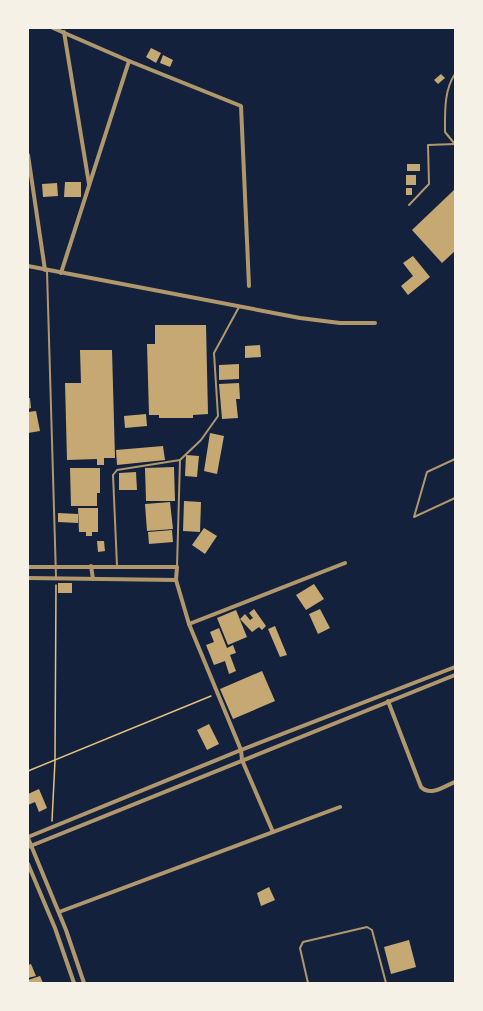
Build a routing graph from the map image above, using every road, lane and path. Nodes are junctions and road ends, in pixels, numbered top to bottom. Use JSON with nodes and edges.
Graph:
{"nodes":[{"id":1,"x":53,"y":28,"type":"edge"},
{"id":2,"x":64,"y":32,"type":"junction"},
{"id":3,"x":129,"y":61,"type":"junction"},
{"id":4,"x":455,"y":74,"type":"edge"},
{"id":5,"x":455,"y":144,"type":"edge"},
{"id":6,"x":28,"y":156,"type":"edge"},
{"id":7,"x":89,"y":184,"type":"junction"},
{"id":8,"x":409,"y":205,"type":"dead end"},
{"id":9,"x":28,"y":266,"type":"edge"},
{"id":10,"x":46,"y":270,"type":"junction"},
{"id":11,"x":61,"y":273,"type":"junction"},
{"id":12,"x":249,"y":286,"type":"dead end"},
{"id":13,"x":239,"y":307,"type":"junction"},
{"id":14,"x":374,"y":323,"type":"dead end"},
{"id":15,"x":455,"y":459,"type":"edge"},
{"id":16,"x":180,"y":460,"type":"junction"},
{"id":17,"x":455,"y":498,"type":"edge"},
{"id":18,"x":345,"y":563,"type":"dead end"},
{"id":19,"x":55,"y":566,"type":"junction"},
{"id":20,"x":91,"y":566,"type":"junction"},
{"id":21,"x":118,"y":566,"type":"junction"},
{"id":22,"x":28,"y":567,"type":"edge"},
{"id":23,"x":177,"y":567,"type":"junction"},
{"id":24,"x":28,"y":578,"type":"edge"},
{"id":25,"x":56,"y":579,"type":"junction"},
{"id":26,"x":93,"y":579,"type":"junction"},
{"id":27,"x":176,"y":580,"type":"junction"},
{"id":28,"x":190,"y":624,"type":"junction"},
{"id":29,"x":455,"y":667,"type":"edge"},
{"id":30,"x":455,"y":676,"type":"edge"},
{"id":31,"x":216,"y":693,"type":"junction"},
{"id":32,"x":388,"y":701,"type":"junction"},
{"id":33,"x":241,"y":750,"type":"junction"},
{"id":34,"x":242,"y":760,"type":"junction"},
{"id":35,"x":55,"y":761,"type":"junction"},
{"id":36,"x":28,"y":771,"type":"edge"},
{"id":37,"x":455,"y":782,"type":"edge"},
{"id":38,"x":340,"y":807,"type":"dead end"},
{"id":39,"x":52,"y":828,"type":"junction"},
{"id":40,"x":273,"y":832,"type":"junction"},
{"id":41,"x":28,"y":838,"type":"edge"},
{"id":42,"x":30,"y":846,"type":"edge"},
{"id":43,"x":28,"y":864,"type":"edge"},
{"id":44,"x":59,"y":912,"type":"junction"},
{"id":45,"x":74,"y":983,"type":"edge"},
{"id":46,"x":84,"y":983,"type":"edge"},
{"id":47,"x":308,"y":983,"type":"edge"},
{"id":48,"x":386,"y":983,"type":"edge"}],
"edges":[{"from":1,"to":2,"type":"street"},
{"from":2,"to":3,"type":"street"},
{"from":2,"to":7,"type":"street"},
{"from":3,"to":7,"type":"street"},
{"from":3,"to":12,"type":"street"},
{"from":4,"to":5,"type":"lane"},
{"from":5,"to":8,"type":"lane"},
{"from":6,"to":10,"type":"street"},
{"from":7,"to":11,"type":"street"},
{"from":9,"to":10,"type":"street"},
{"from":10,"to":11,"type":"street"},
{"from":10,"to":19,"type":"lane"},
{"from":11,"to":13,"type":"street"},
{"from":13,"to":14,"type":"street"},
{"from":13,"to":16,"type":"lane"},
{"from":15,"to":17,"type":"lane"},
{"from":16,"to":21,"type":"lane"},
{"from":16,"to":23,"type":"lane"},
{"from":18,"to":28,"type":"street"},
{"from":19,"to":20,"type":"street"},
{"from":19,"to":22,"type":"street"},
{"from":19,"to":25,"type":"lane"},
{"from":20,"to":21,"type":"street"},
{"from":20,"to":26,"type":"street"},
{"from":21,"to":23,"type":"street"},
{"from":23,"to":27,"type":"street"},
{"from":24,"to":25,"type":"street"},
{"from":25,"to":26,"type":"street"},
{"from":25,"to":35,"type":"path"},
{"from":26,"to":27,"type":"street"},
{"from":27,"to":28,"type":"street"},
{"from":28,"to":31,"type":"street"},
{"from":29,"to":33,"type":"street"},
{"from":30,"to":32,"type":"street"},
{"from":31,"to":33,"type":"street"},
{"from":31,"to":35,"type":"path"},
{"from":32,"to":34,"type":"street"},
{"from":32,"to":37,"type":"street"},
{"from":33,"to":34,"type":"street"},
{"from":33,"to":39,"type":"street"},
{"from":34,"to":40,"type":"street"},
{"from":34,"to":42,"type":"street"},
{"from":35,"to":36,"type":"path"},
{"from":35,"to":39,"type":"path"},
{"from":38,"to":40,"type":"street"},
{"from":39,"to":41,"type":"street"},
{"from":40,"to":44,"type":"street"},
{"from":41,"to":42,"type":"street"},
{"from":42,"to":44,"type":"street"},
{"from":43,"to":45,"type":"street"},
{"from":44,"to":46,"type":"street"},
{"from":47,"to":48,"type":"lane"}]}
